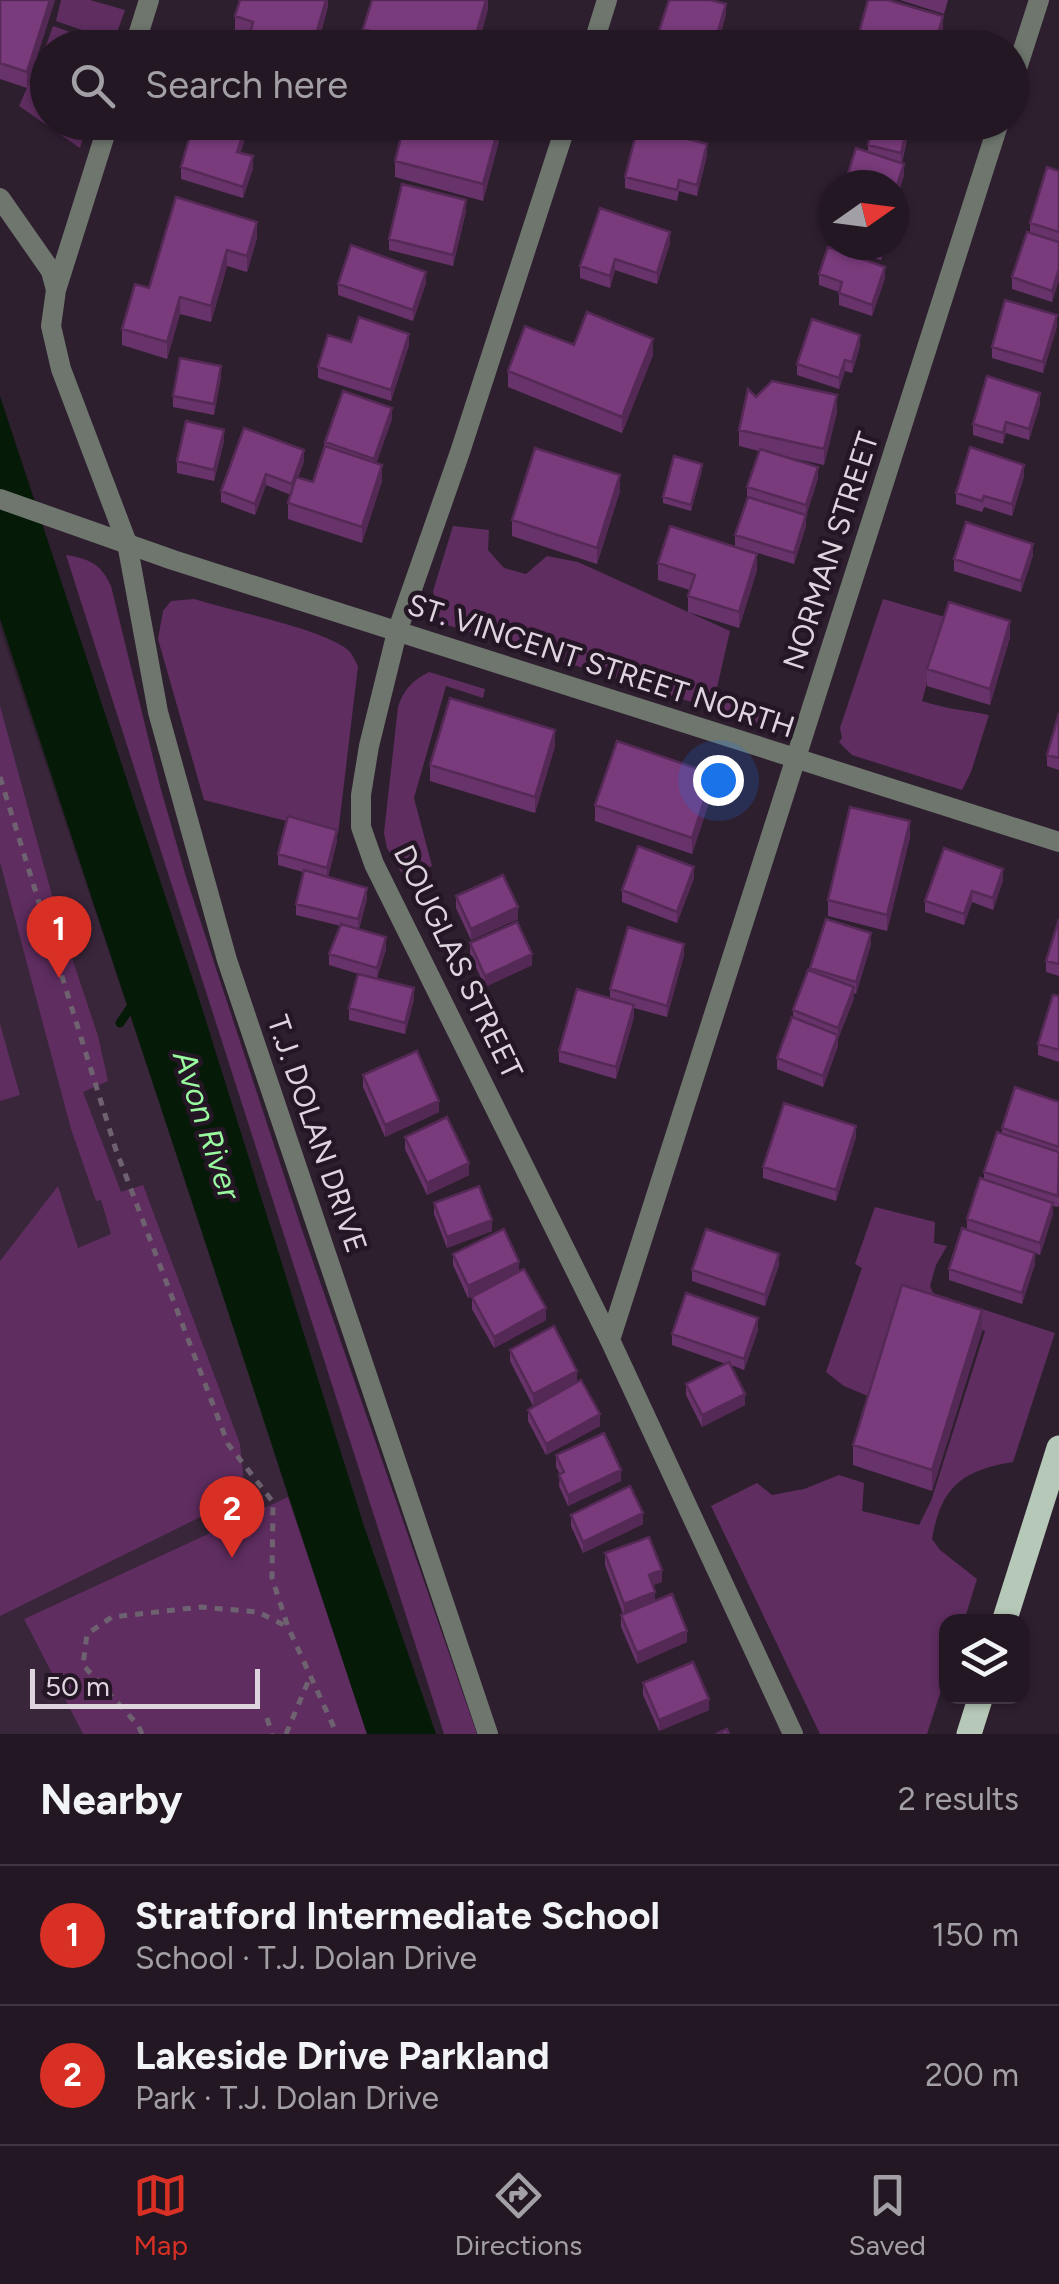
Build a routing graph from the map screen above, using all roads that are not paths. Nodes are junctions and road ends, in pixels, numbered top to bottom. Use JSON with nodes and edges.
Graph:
{"nodes":[{"id":1,"x":149,"y":0,"type":"edge"},
{"id":2,"x":607,"y":0,"type":"edge"},
{"id":3,"x":1038,"y":0,"type":"edge"},
{"id":4,"x":140,"y":30,"type":"edge"},
{"id":5,"x":598,"y":30,"type":"edge"},
{"id":6,"x":1029,"y":30,"type":"edge"},
{"id":7,"x":104,"y":140,"type":"edge"},
{"id":8,"x":562,"y":140,"type":"edge"},
{"id":9,"x":994,"y":140,"type":"edge"},
{"id":10,"x":0,"y":198,"type":"edge"},
{"id":11,"x":56,"y":290,"type":"junction"},
{"id":12,"x":0,"y":499,"type":"edge"},
{"id":13,"x":126,"y":543,"type":"junction"},
{"id":14,"x":398,"y":632,"type":"junction"},
{"id":15,"x":795,"y":760,"type":"junction"},
{"id":16,"x":1059,"y":842,"type":"edge"},
{"id":17,"x":610,"y":1340,"type":"junction"},
{"id":18,"x":1059,"y":1448,"type":"edge"},
{"id":19,"x":1007,"y":1614,"type":"edge"},
{"id":20,"x":978,"y":1704,"type":"edge"},
{"id":21,"x":488,"y":1734,"type":"edge"},
{"id":22,"x":793,"y":1734,"type":"edge"},
{"id":23,"x":969,"y":1734,"type":"edge"}],
"edges":[{"from":1,"to":4,"type":"street"},
{"from":2,"to":5,"type":"street"},
{"from":3,"to":6,"type":"street"},
{"from":7,"to":11,"type":"street"},
{"from":8,"to":14,"type":"street","name":"DOUGLAS STREET"},
{"from":9,"to":15,"type":"street","name":"NORMAN STREET"},
{"from":10,"to":11,"type":"street"},
{"from":11,"to":13,"type":"street","name":"T.J. DOLAN DRIVE"},
{"from":12,"to":13,"type":"street","name":"ST. VINCENT STREET NORTH"},
{"from":13,"to":14,"type":"street","name":"ST. VINCENT STREET NORTH"},
{"from":13,"to":21,"type":"street","name":"T.J. DOLAN DRIVE"},
{"from":14,"to":15,"type":"street","name":"ST. VINCENT STREET NORTH"},
{"from":14,"to":17,"type":"street","name":"DOUGLAS STREET"},
{"from":15,"to":16,"type":"street","name":"ST. VINCENT STREET NORTH"},
{"from":15,"to":17,"type":"street","name":"NORMAN STREET"},
{"from":17,"to":22,"type":"street","name":"DOUGLAS STREET"},
{"from":18,"to":19,"type":"main road"},
{"from":20,"to":23,"type":"main road"}]}
